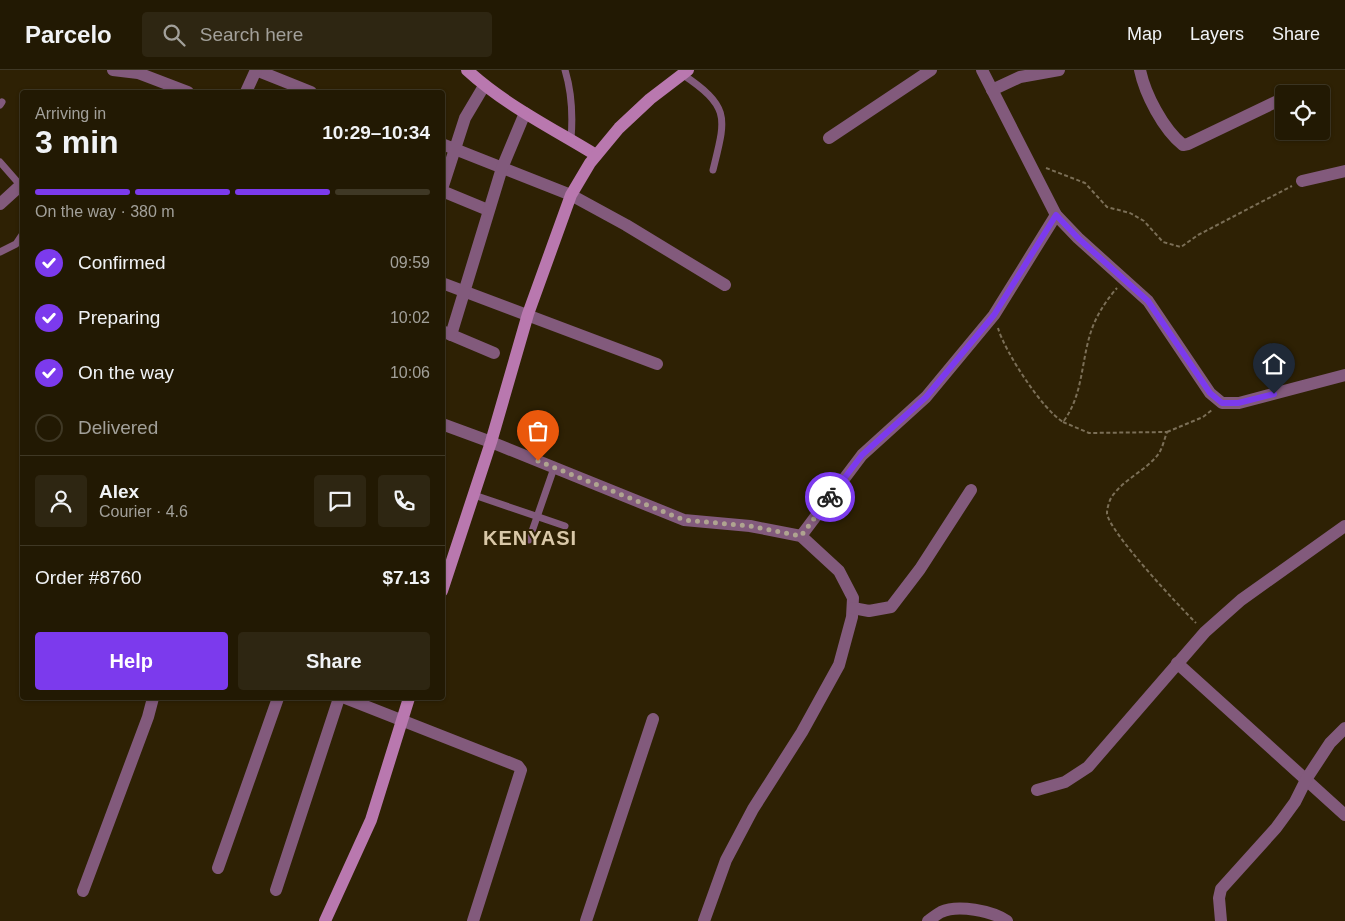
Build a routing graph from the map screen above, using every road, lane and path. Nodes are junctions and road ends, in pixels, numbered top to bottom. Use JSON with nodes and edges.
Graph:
{"nodes":[{"id":1,"x":113,"y":70,"type":"edge"},
{"id":2,"x":256,"y":70,"type":"edge"},
{"id":3,"x":467,"y":70,"type":"edge"},
{"id":4,"x":565,"y":70,"type":"edge"},
{"id":5,"x":931,"y":70,"type":"edge"},
{"id":6,"x":982,"y":70,"type":"edge"},
{"id":7,"x":1059,"y":70,"type":"edge"},
{"id":8,"x":1140,"y":70,"type":"edge"},
{"id":9,"x":685,"y":72,"type":"edge"},
{"id":10,"x":484,"y":86,"type":"junction"},
{"id":11,"x":183,"y":90,"type":"edge"},
{"id":12,"x":247,"y":90,"type":"edge"},
{"id":13,"x":306,"y":90,"type":"edge"},
{"id":14,"x":992,"y":90,"type":"junction"},
{"id":15,"x":1275,"y":102,"type":"edge"},
{"id":16,"x":525,"y":113,"type":"junction"},
{"id":17,"x":829,"y":138,"type":"dead end"},
{"id":18,"x":571,"y":139,"type":"junction"},
{"id":19,"x":445,"y":145,"type":"edge"},
{"id":20,"x":455,"y":148,"type":"junction"},
{"id":21,"x":596,"y":155,"type":"junction"},
{"id":22,"x":0,"y":162,"type":"edge"},
{"id":23,"x":1031,"y":166,"type":"junction"},
{"id":24,"x":502,"y":168,"type":"junction"},
{"id":25,"x":713,"y":170,"type":"dead end"},
{"id":26,"x":1345,"y":170,"type":"edge"},
{"id":27,"x":445,"y":180,"type":"edge"},
{"id":28,"x":1302,"y":181,"type":"joint"},
{"id":29,"x":20,"y":183,"type":"edge"},
{"id":30,"x":20,"y":187,"type":"edge"},
{"id":31,"x":445,"y":191,"type":"edge"},
{"id":32,"x":570,"y":195,"type":"junction"},
{"id":33,"x":0,"y":204,"type":"edge"},
{"id":34,"x":488,"y":210,"type":"junction"},
{"id":35,"x":1056,"y":215,"type":"junction"},
{"id":36,"x":20,"y":238,"type":"edge"},
{"id":37,"x":0,"y":252,"type":"edge"},
{"id":38,"x":1124,"y":278,"type":"junction"},
{"id":39,"x":445,"y":284,"type":"edge"},
{"id":40,"x":725,"y":285,"type":"dead end"},
{"id":41,"x":463,"y":291,"type":"junction"},
{"id":42,"x":528,"y":314,"type":"junction"},
{"id":43,"x":994,"y":315,"type":"junction"},
{"id":44,"x":447,"y":333,"type":"edge"},
{"id":45,"x":494,"y":353,"type":"dead end"},
{"id":46,"x":657,"y":364,"type":"dead end"},
{"id":47,"x":1345,"y":375,"type":"edge"},
{"id":48,"x":1222,"y":403,"type":"junction"},
{"id":49,"x":1063,"y":422,"type":"junction"},
{"id":50,"x":445,"y":425,"type":"edge"},
{"id":51,"x":1167,"y":432,"type":"junction"},
{"id":52,"x":491,"y":442,"type":"junction"},
{"id":53,"x":554,"y":468,"type":"junction"},
{"id":54,"x":971,"y":490,"type":"dead end"},
{"id":55,"x":474,"y":495,"type":"junction"},
{"id":56,"x":538,"y":516,"type":"junction"},
{"id":57,"x":565,"y":526,"type":"dead end"},
{"id":58,"x":1345,"y":526,"type":"edge"},
{"id":59,"x":801,"y":536,"type":"junction"},
{"id":60,"x":529,"y":540,"type":"dead end"},
{"id":61,"x":445,"y":582,"type":"edge"},
{"id":62,"x":852,"y":608,"type":"junction"},
{"id":63,"x":1205,"y":632,"type":"junction"},
{"id":64,"x":1177,"y":663,"type":"junction"},
{"id":65,"x":152,"y":700,"type":"edge"},
{"id":66,"x":277,"y":700,"type":"edge"},
{"id":67,"x":337,"y":700,"type":"edge"},
{"id":68,"x":350,"y":700,"type":"edge"},
{"id":69,"x":408,"y":700,"type":"edge"},
{"id":70,"x":653,"y":719,"type":"dead end"},
{"id":71,"x":402,"y":720,"type":"junction"},
{"id":72,"x":1345,"y":728,"type":"edge"},
{"id":73,"x":1307,"y":778,"type":"junction"},
{"id":74,"x":1037,"y":790,"type":"dead end"},
{"id":75,"x":1345,"y":815,"type":"edge"},
{"id":76,"x":218,"y":868,"type":"dead end"},
{"id":77,"x":276,"y":890,"type":"dead end"},
{"id":78,"x":83,"y":891,"type":"dead end"},
{"id":79,"x":1223,"y":918,"type":"edge"},
{"id":80,"x":707,"y":920,"type":"edge"},
{"id":81,"x":324,"y":921,"type":"edge"},
{"id":82,"x":473,"y":921,"type":"edge"},
{"id":83,"x":586,"y":921,"type":"edge"},
{"id":84,"x":928,"y":921,"type":"edge"},
{"id":85,"x":1007,"y":921,"type":"edge"}],
"edges":[{"from":1,"to":11,"type":"street"},
{"from":2,"to":12,"type":"street"},
{"from":2,"to":13,"type":"street"},
{"from":3,"to":10,"type":"street"},
{"from":4,"to":18,"type":"lane"},
{"from":5,"to":17,"type":"street"},
{"from":6,"to":14,"type":"street"},
{"from":7,"to":14,"type":"street"},
{"from":8,"to":15,"type":"street"},
{"from":9,"to":21,"type":"street"},
{"from":9,"to":25,"type":"lane"},
{"from":10,"to":16,"type":"street"},
{"from":10,"to":20,"type":"street"},
{"from":14,"to":23,"type":"street"},
{"from":16,"to":18,"type":"street"},
{"from":16,"to":24,"type":"street"},
{"from":18,"to":21,"type":"street"},
{"from":19,"to":20,"type":"street"},
{"from":20,"to":24,"type":"street"},
{"from":20,"to":27,"type":"street"},
{"from":21,"to":32,"type":"street"},
{"from":22,"to":29,"type":"lane"},
{"from":23,"to":28,"type":"path"},
{"from":23,"to":35,"type":"street"},
{"from":24,"to":32,"type":"street"},
{"from":24,"to":34,"type":"street"},
{"from":26,"to":28,"type":"street"},
{"from":30,"to":33,"type":"street"},
{"from":31,"to":34,"type":"street"},
{"from":32,"to":40,"type":"street"},
{"from":32,"to":42,"type":"street"},
{"from":34,"to":41,"type":"street"},
{"from":35,"to":38,"type":"street"},
{"from":35,"to":43,"type":"street"},
{"from":36,"to":37,"type":"lane"},
{"from":38,"to":48,"type":"street"},
{"from":38,"to":49,"type":"path"},
{"from":39,"to":41,"type":"street"},
{"from":41,"to":42,"type":"street"},
{"from":41,"to":44,"type":"street"},
{"from":42,"to":46,"type":"street"},
{"from":42,"to":52,"type":"street"},
{"from":43,"to":49,"type":"path"},
{"from":43,"to":59,"type":"street"},
{"from":44,"to":45,"type":"street"},
{"from":47,"to":48,"type":"street"},
{"from":48,"to":51,"type":"path"},
{"from":49,"to":51,"type":"path"},
{"from":50,"to":52,"type":"street"},
{"from":51,"to":63,"type":"path"},
{"from":52,"to":53,"type":"street"},
{"from":52,"to":55,"type":"street"},
{"from":53,"to":56,"type":"lane"},
{"from":53,"to":59,"type":"street"},
{"from":54,"to":62,"type":"street"},
{"from":55,"to":56,"type":"lane"},
{"from":55,"to":61,"type":"street"},
{"from":56,"to":57,"type":"lane"},
{"from":56,"to":60,"type":"lane"},
{"from":58,"to":63,"type":"street"},
{"from":59,"to":62,"type":"street"},
{"from":62,"to":80,"type":"street"},
{"from":63,"to":64,"type":"street"},
{"from":64,"to":73,"type":"street"},
{"from":64,"to":74,"type":"street"},
{"from":65,"to":78,"type":"street"},
{"from":66,"to":76,"type":"street"},
{"from":67,"to":77,"type":"street"},
{"from":68,"to":71,"type":"street"},
{"from":69,"to":71,"type":"street"},
{"from":70,"to":83,"type":"street"},
{"from":71,"to":81,"type":"street"},
{"from":71,"to":82,"type":"street"},
{"from":72,"to":73,"type":"street"},
{"from":73,"to":75,"type":"street"},
{"from":73,"to":79,"type":"street"},
{"from":84,"to":85,"type":"street"}]}
